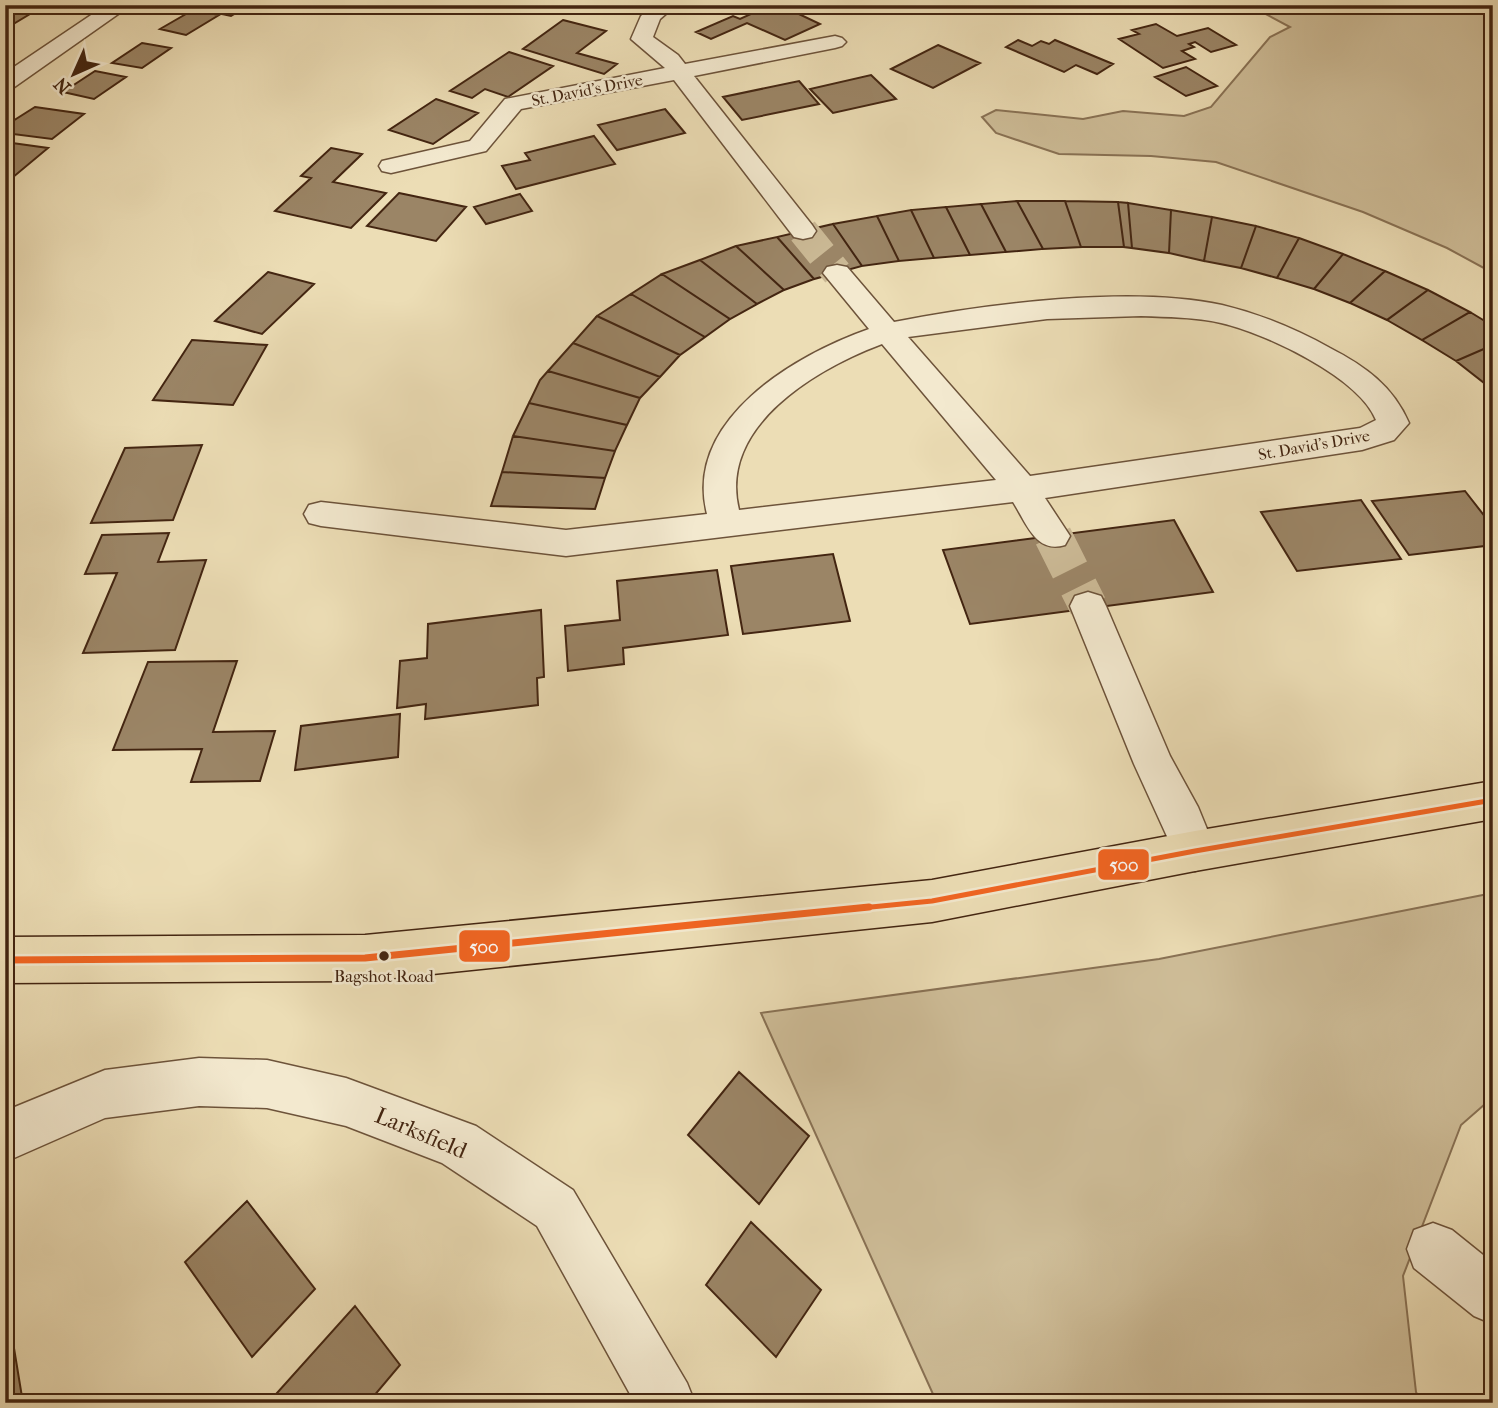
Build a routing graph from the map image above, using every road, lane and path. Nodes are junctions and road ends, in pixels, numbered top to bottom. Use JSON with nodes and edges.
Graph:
{"nodes":[{"id":1,"x":121,"y":5,"type":"edge"},
{"id":2,"x":666,"y":5,"type":"edge"},
{"id":3,"x":835,"y":42,"type":"dead end"},
{"id":4,"x":674,"y":66,"type":"junction"},
{"id":5,"x":5,"y":83,"type":"edge"},
{"id":6,"x":391,"y":166,"type":"dead end"},
{"id":7,"x":803,"y":231,"type":"tunnel mouth"},
{"id":8,"x":837,"y":273,"type":"tunnel mouth"},
{"id":9,"x":886,"y":333,"type":"junction"},
{"id":10,"x":1022,"y":489,"type":"junction"},
{"id":11,"x":321,"y":514,"type":"dead end"},
{"id":12,"x":726,"y":523,"type":"junction"},
{"id":13,"x":1053,"y":536,"type":"tunnel mouth"},
{"id":14,"x":1088,"y":606,"type":"tunnel mouth"},
{"id":15,"x":1493,"y":800,"type":"edge"},
{"id":16,"x":1195,"y":851,"type":"junction"},
{"id":17,"x":5,"y":960,"type":"edge"},
{"id":18,"x":5,"y":1137,"type":"edge"},
{"id":19,"x":1433,"y":1249,"type":"dead end"},
{"id":20,"x":1493,"y":1297,"type":"edge"},
{"id":21,"x":667,"y":1403,"type":"edge"}],
"edges":[{"from":1,"to":5,"type":"street"},
{"from":2,"to":4,"type":"street"},
{"from":3,"to":4,"type":"street","name":"St. David's Drive"},
{"from":4,"to":6,"type":"street","name":"St. David's Drive"},
{"from":4,"to":7,"type":"street"},
{"from":8,"to":9,"type":"street"},
{"from":9,"to":10,"type":"street"},
{"from":9,"to":10,"type":"street","name":"St. David's Drive"},
{"from":9,"to":12,"type":"street","name":"St. David's Drive"},
{"from":10,"to":12,"type":"street","name":"St. David's Drive"},
{"from":10,"to":13,"type":"street"},
{"from":11,"to":12,"type":"street"},
{"from":14,"to":16,"type":"street"},
{"from":15,"to":16,"type":"main road"},
{"from":16,"to":17,"type":"main road"},
{"from":18,"to":21,"type":"street","name":"Larksfield"},
{"from":19,"to":20,"type":"street"}]}
